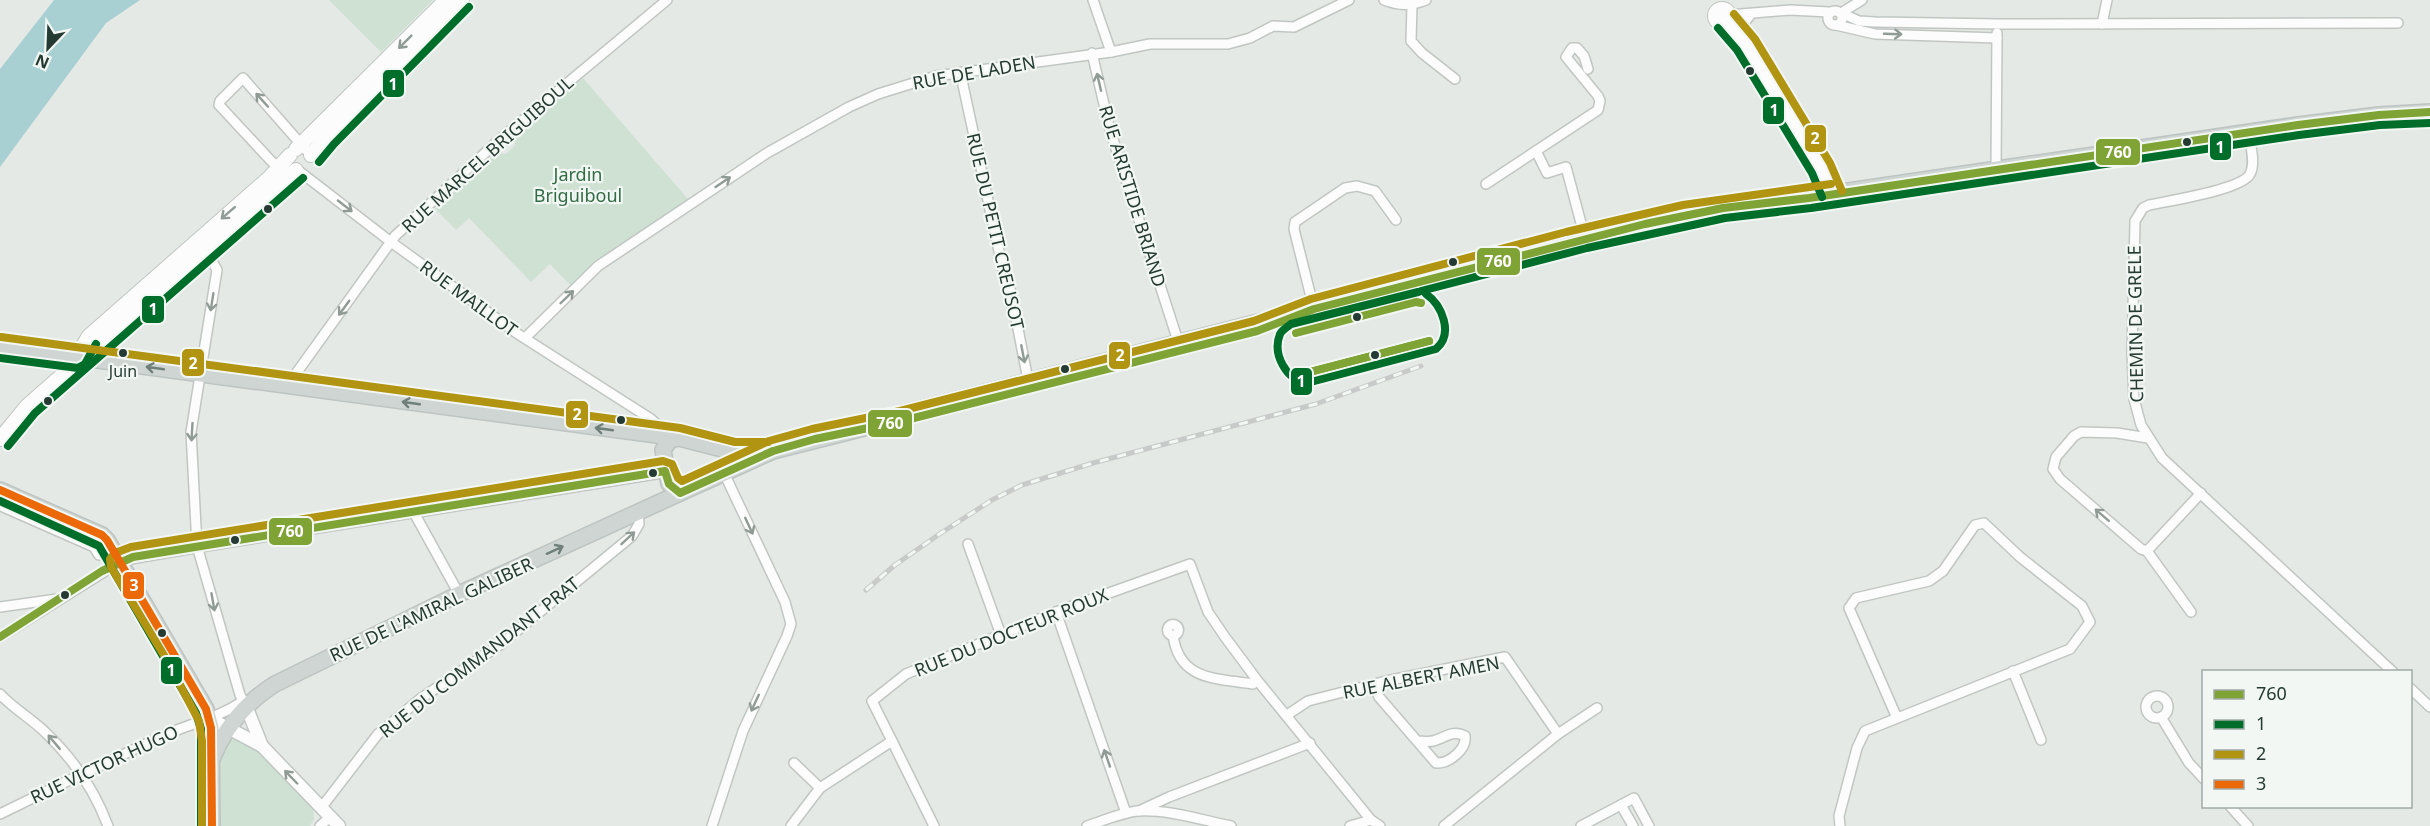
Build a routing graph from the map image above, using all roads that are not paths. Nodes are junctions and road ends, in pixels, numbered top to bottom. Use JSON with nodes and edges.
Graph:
{"nodes":[{"id":1,"x":446,"y":0,"type":"edge"},
{"id":2,"x":462,"y":0,"type":"edge"},
{"id":3,"x":666,"y":0,"type":"edge"},
{"id":4,"x":1093,"y":0,"type":"edge"},
{"id":5,"x":1349,"y":0,"type":"edge"},
{"id":6,"x":1384,"y":0,"type":"edge"},
{"id":7,"x":1426,"y":0,"type":"edge"},
{"id":8,"x":1862,"y":0,"type":"edge"},
{"id":9,"x":2108,"y":0,"type":"edge"},
{"id":10,"x":1412,"y":5,"type":"junction"},
{"id":11,"x":1723,"y":11,"type":"edge"},
{"id":12,"x":1829,"y":12,"type":"junction"},
{"id":13,"x":1841,"y":13,"type":"junction"},
{"id":14,"x":1751,"y":14,"type":"junction"},
{"id":15,"x":2398,"y":23,"type":"dead end"},
{"id":16,"x":1998,"y":24,"type":"junction"},
{"id":17,"x":2102,"y":24,"type":"junction"},
{"id":18,"x":1836,"y":25,"type":"junction"},
{"id":19,"x":1740,"y":35,"type":"junction"},
{"id":20,"x":1997,"y":38,"type":"junction"},
{"id":21,"x":1111,"y":52,"type":"junction"},
{"id":22,"x":1092,"y":53,"type":"junction"},
{"id":23,"x":1588,"y":69,"type":"dead end"},
{"id":24,"x":963,"y":72,"type":"junction"},
{"id":25,"x":1455,"y":79,"type":"dead end"},
{"id":26,"x":2430,"y":112,"type":"edge"},
{"id":27,"x":2249,"y":133,"type":"junction"},
{"id":28,"x":1536,"y":151,"type":"junction"},
{"id":29,"x":293,"y":160,"type":"junction"},
{"id":30,"x":1996,"y":169,"type":"junction"},
{"id":31,"x":1486,"y":184,"type":"dead end"},
{"id":32,"x":1832,"y":194,"type":"junction"},
{"id":33,"x":1395,"y":220,"type":"dead end"},
{"id":34,"x":1585,"y":238,"type":"junction"},
{"id":35,"x":391,"y":242,"type":"junction"},
{"id":36,"x":198,"y":257,"type":"junction"},
{"id":37,"x":1314,"y":309,"type":"junction"},
{"id":38,"x":108,"y":336,"type":"junction"},
{"id":39,"x":525,"y":338,"type":"junction"},
{"id":40,"x":1177,"y":338,"type":"dead end"},
{"id":41,"x":0,"y":347,"type":"edge"},
{"id":42,"x":76,"y":361,"type":"junction"},
{"id":43,"x":116,"y":363,"type":"junction"},
{"id":44,"x":200,"y":374,"type":"junction"},
{"id":45,"x":1033,"y":383,"type":"junction"},
{"id":46,"x":287,"y":386,"type":"junction"},
{"id":47,"x":27,"y":406,"type":"junction"},
{"id":48,"x":645,"y":415,"type":"junction"},
{"id":49,"x":0,"y":421,"type":"edge"},
{"id":50,"x":635,"y":433,"type":"junction"},
{"id":51,"x":2148,"y":438,"type":"junction"},
{"id":52,"x":0,"y":439,"type":"edge"},
{"id":53,"x":663,"y":443,"type":"junction"},
{"id":54,"x":712,"y":446,"type":"junction"},
{"id":55,"x":773,"y":451,"type":"junction"},
{"id":56,"x":665,"y":471,"type":"junction"},
{"id":57,"x":719,"y":475,"type":"junction"},
{"id":58,"x":0,"y":490,"type":"edge"},
{"id":59,"x":680,"y":493,"type":"junction"},
{"id":60,"x":2200,"y":493,"type":"junction"},
{"id":61,"x":3,"y":507,"type":"dead end"},
{"id":62,"x":413,"y":511,"type":"junction"},
{"id":63,"x":638,"y":512,"type":"junction"},
{"id":64,"x":968,"y":544,"type":"dead end"},
{"id":65,"x":197,"y":546,"type":"junction"},
{"id":66,"x":2147,"y":551,"type":"junction"},
{"id":67,"x":99,"y":555,"type":"dead end"},
{"id":68,"x":120,"y":562,"type":"junction"},
{"id":69,"x":459,"y":594,"type":"junction"},
{"id":70,"x":59,"y":598,"type":"junction"},
{"id":71,"x":0,"y":607,"type":"edge"},
{"id":72,"x":1056,"y":612,"type":"junction"},
{"id":73,"x":2191,"y":612,"type":"dead end"},
{"id":74,"x":1001,"y":635,"type":"junction"},
{"id":75,"x":1173,"y":635,"type":"dead end"},
{"id":76,"x":0,"y":637,"type":"edge"},
{"id":77,"x":2391,"y":670,"type":"edge"},
{"id":78,"x":2013,"y":671,"type":"junction"},
{"id":79,"x":1257,"y":680,"type":"junction"},
{"id":80,"x":1375,"y":685,"type":"junction"},
{"id":81,"x":2412,"y":690,"type":"edge"},
{"id":82,"x":1,"y":698,"type":"edge"},
{"id":83,"x":244,"y":703,"type":"junction"},
{"id":84,"x":2430,"y":707,"type":"edge"},
{"id":85,"x":1597,"y":708,"type":"dead end"},
{"id":86,"x":1287,"y":715,"type":"junction"},
{"id":87,"x":2162,"y":717,"type":"dead end"},
{"id":88,"x":209,"y":718,"type":"junction"},
{"id":89,"x":1897,"y":718,"type":"junction"},
{"id":90,"x":227,"y":727,"type":"junction"},
{"id":91,"x":1558,"y":734,"type":"junction"},
{"id":92,"x":2041,"y":740,"type":"dead end"},
{"id":93,"x":892,"y":741,"type":"junction"},
{"id":94,"x":1418,"y":741,"type":"junction"},
{"id":95,"x":1310,"y":743,"type":"junction"},
{"id":96,"x":262,"y":746,"type":"junction"},
{"id":97,"x":212,"y":759,"type":"junction"},
{"id":98,"x":794,"y":763,"type":"dead end"},
{"id":99,"x":81,"y":774,"type":"junction"},
{"id":100,"x":2202,"y":777,"type":"edge"},
{"id":101,"x":820,"y":788,"type":"junction"},
{"id":102,"x":1164,"y":799,"type":"junction"},
{"id":103,"x":1621,"y":805,"type":"junction"},
{"id":104,"x":2231,"y":808,"type":"edge"},
{"id":105,"x":1139,"y":811,"type":"junction"},
{"id":106,"x":1126,"y":813,"type":"junction"},
{"id":107,"x":1165,"y":813,"type":"junction"},
{"id":108,"x":0,"y":814,"type":"edge"},
{"id":109,"x":330,"y":817,"type":"edge"},
{"id":110,"x":1371,"y":820,"type":"junction"},
{"id":111,"x":108,"y":826,"type":"edge"},
{"id":112,"x":212,"y":826,"type":"edge"},
{"id":113,"x":320,"y":826,"type":"edge"},
{"id":114,"x":712,"y":826,"type":"edge"},
{"id":115,"x":791,"y":826,"type":"edge"},
{"id":116,"x":934,"y":826,"type":"edge"},
{"id":117,"x":1087,"y":826,"type":"edge"},
{"id":118,"x":1231,"y":826,"type":"edge"},
{"id":119,"x":1350,"y":826,"type":"edge"},
{"id":120,"x":1380,"y":826,"type":"edge"},
{"id":121,"x":1444,"y":826,"type":"edge"},
{"id":122,"x":1581,"y":826,"type":"edge"},
{"id":123,"x":1633,"y":826,"type":"edge"},
{"id":124,"x":1649,"y":826,"type":"edge"},
{"id":125,"x":1840,"y":826,"type":"edge"},
{"id":126,"x":2248,"y":826,"type":"edge"}],
"edges":[{"from":1,"to":29,"type":"main road","one_way":true},
{"from":2,"to":29,"type":"main road"},
{"from":3,"to":35,"type":"street","name":"RUE MARCEL BRIGUIBOUL"},
{"from":4,"to":21,"type":"street"},
{"from":5,"to":21,"type":"street","name":"RUE DE LADEN"},
{"from":6,"to":10,"type":"street"},
{"from":7,"to":10,"type":"street"},
{"from":8,"to":13,"type":"street"},
{"from":9,"to":17,"type":"street"},
{"from":10,"to":25,"type":"street"},
{"from":11,"to":14,"type":"street"},
{"from":11,"to":19,"type":"main road"},
{"from":12,"to":13,"type":"street"},
{"from":12,"to":14,"type":"street"},
{"from":12,"to":18,"type":"street"},
{"from":13,"to":16,"type":"street"},
{"from":13,"to":18,"type":"street"},
{"from":14,"to":19,"type":"street"},
{"from":15,"to":17,"type":"street"},
{"from":16,"to":17,"type":"street"},
{"from":16,"to":20,"type":"street"},
{"from":18,"to":20,"type":"street","one_way":true},
{"from":19,"to":32,"type":"main road"},
{"from":20,"to":30,"type":"street"},
{"from":21,"to":22,"type":"street","name":"RUE DE LADEN"},
{"from":22,"to":24,"type":"street","name":"RUE DE LADEN"},
{"from":40,"to":22,"type":"street","name":"RUE ARISTIDE BRIAND","one_way":true},
{"from":23,"to":28,"type":"street"},
{"from":39,"to":24,"type":"street","name":"RUE DE LADEN","one_way":true},
{"from":24,"to":45,"type":"street","name":"RUE DU PETIT CREUSOT","one_way":true},
{"from":26,"to":27,"type":"main road"},
{"from":27,"to":30,"type":"main road"},
{"from":27,"to":51,"type":"street","name":"CHEMIN DE GRELE"},
{"from":28,"to":31,"type":"street"},
{"from":28,"to":34,"type":"street"},
{"from":29,"to":29,"type":"street","one_way":true},
{"from":29,"to":35,"type":"street","name":"RUE MAILLOT","one_way":true},
{"from":29,"to":36,"type":"main road"},
{"from":29,"to":42,"type":"main road","one_way":true},
{"from":30,"to":32,"type":"main road"},
{"from":32,"to":34,"type":"main road"},
{"from":33,"to":37,"type":"street"},
{"from":34,"to":37,"type":"main road"},
{"from":35,"to":39,"type":"street","name":"RUE MAILLOT"},
{"from":35,"to":46,"type":"street","name":"RUE MARCEL BRIGUIBOUL","one_way":true},
{"from":36,"to":38,"type":"main road"},
{"from":36,"to":44,"type":"street","one_way":true},
{"from":37,"to":45,"type":"main road"},
{"from":38,"to":42,"type":"main road"},
{"from":38,"to":43,"type":"main road"},
{"from":39,"to":48,"type":"street","name":"RUE MAILLOT"},
{"from":41,"to":42,"type":"main road"},
{"from":42,"to":43,"type":"main road"},
{"from":42,"to":47,"type":"main road"},
{"from":44,"to":43,"type":"main road","one_way":true},
{"from":44,"to":46,"type":"main road"},
{"from":44,"to":65,"type":"street","one_way":true},
{"from":45,"to":55,"type":"main road"},
{"from":50,"to":46,"type":"main road","one_way":true},
{"from":47,"to":49,"type":"main road"},
{"from":47,"to":52,"type":"main road"},
{"from":48,"to":50,"type":"street"},
{"from":48,"to":53,"type":"street","name":"RUE MAILLOT"},
{"from":50,"to":53,"type":"main road"},
{"from":51,"to":60,"type":"street","name":"CHEMIN DE GRELE"},
{"from":66,"to":51,"type":"street","one_way":true},
{"from":53,"to":54,"type":"main road"},
{"from":53,"to":56,"type":"main road"},
{"from":54,"to":55,"type":"main road"},
{"from":54,"to":57,"type":"main road"},
{"from":55,"to":57,"type":"main road"},
{"from":56,"to":59,"type":"main road"},
{"from":56,"to":62,"type":"street"},
{"from":57,"to":59,"type":"main road"},
{"from":57,"to":114,"type":"street","one_way":true},
{"from":58,"to":68,"type":"main road"},
{"from":59,"to":63,"type":"main road","name":"RUE DE L'AMIRAL GALIBER"},
{"from":60,"to":66,"type":"street"},
{"from":60,"to":77,"type":"street","name":"CHEMIN DE GRELE"},
{"from":61,"to":67,"type":"street"},
{"from":62,"to":65,"type":"street"},
{"from":62,"to":69,"type":"street"},
{"from":69,"to":63,"type":"main road","name":"RUE DE L'AMIRAL GALIBER","one_way":true},
{"from":109,"to":63,"type":"street","name":"RUE DU COMMANDANT PRAT","one_way":true},
{"from":64,"to":74,"type":"street"},
{"from":65,"to":68,"type":"street"},
{"from":65,"to":83,"type":"street","one_way":true},
{"from":66,"to":73,"type":"street"},
{"from":68,"to":70,"type":"street"},
{"from":68,"to":88,"type":"main road"},
{"from":69,"to":83,"type":"main road","name":"RUE DE L'AMIRAL GALIBER"},
{"from":70,"to":71,"type":"street"},
{"from":70,"to":76,"type":"street"},
{"from":72,"to":74,"type":"street","name":"RUE DU DOCTEUR ROUX"},
{"from":72,"to":79,"type":"street","name":"RUE DU DOCTEUR ROUX"},
{"from":106,"to":72,"type":"street","one_way":true},
{"from":74,"to":93,"type":"street","name":"RUE DU DOCTEUR ROUX"},
{"from":75,"to":79,"type":"street"},
{"from":78,"to":89,"type":"street"},
{"from":78,"to":89,"type":"street"},
{"from":78,"to":92,"type":"street"},
{"from":79,"to":86,"type":"street"},
{"from":80,"to":86,"type":"street","name":"RUE ALBERT AMEN"},
{"from":80,"to":91,"type":"street","name":"RUE ALBERT AMEN"},
{"from":80,"to":94,"type":"street"},
{"from":81,"to":84,"type":"street"},
{"from":99,"to":82,"type":"street","one_way":true},
{"from":83,"to":88,"type":"street","name":"RUE DE L'AMIRAL GALIBER"},
{"from":83,"to":90,"type":"main road","name":"RUE DE L'AMIRAL GALIBER"},
{"from":83,"to":96,"type":"street"},
{"from":85,"to":91,"type":"street"},
{"from":86,"to":95,"type":"street"},
{"from":87,"to":100,"type":"street"},
{"from":88,"to":90,"type":"street"},
{"from":88,"to":97,"type":"main road"},
{"from":88,"to":99,"type":"street","name":"RUE VICTOR HUGO"},
{"from":89,"to":125,"type":"street"},
{"from":90,"to":96,"type":"street"},
{"from":90,"to":97,"type":"main road","name":"RUE DE L'AMIRAL GALIBER"},
{"from":91,"to":121,"type":"street"},
{"from":93,"to":101,"type":"street"},
{"from":93,"to":116,"type":"street"},
{"from":94,"to":94,"type":"street"},
{"from":95,"to":102,"type":"street"},
{"from":95,"to":110,"type":"street"},
{"from":109,"to":96,"type":"street","one_way":true},
{"from":97,"to":112,"type":"main road"},
{"from":98,"to":101,"type":"street"},
{"from":99,"to":108,"type":"street","name":"RUE VICTOR HUGO"},
{"from":99,"to":111,"type":"street"},
{"from":101,"to":115,"type":"street"},
{"from":102,"to":105,"type":"street"},
{"from":102,"to":107,"type":"street"},
{"from":103,"to":122,"type":"street"},
{"from":103,"to":123,"type":"street"},
{"from":103,"to":124,"type":"street"},
{"from":104,"to":126,"type":"street"},
{"from":105,"to":106,"type":"street"},
{"from":105,"to":107,"type":"street"},
{"from":106,"to":117,"type":"street"},
{"from":107,"to":118,"type":"street"},
{"from":109,"to":113,"type":"street","name":"RUE DU COMMANDANT PRAT"},
{"from":110,"to":119,"type":"street"},
{"from":110,"to":120,"type":"street"}]}
